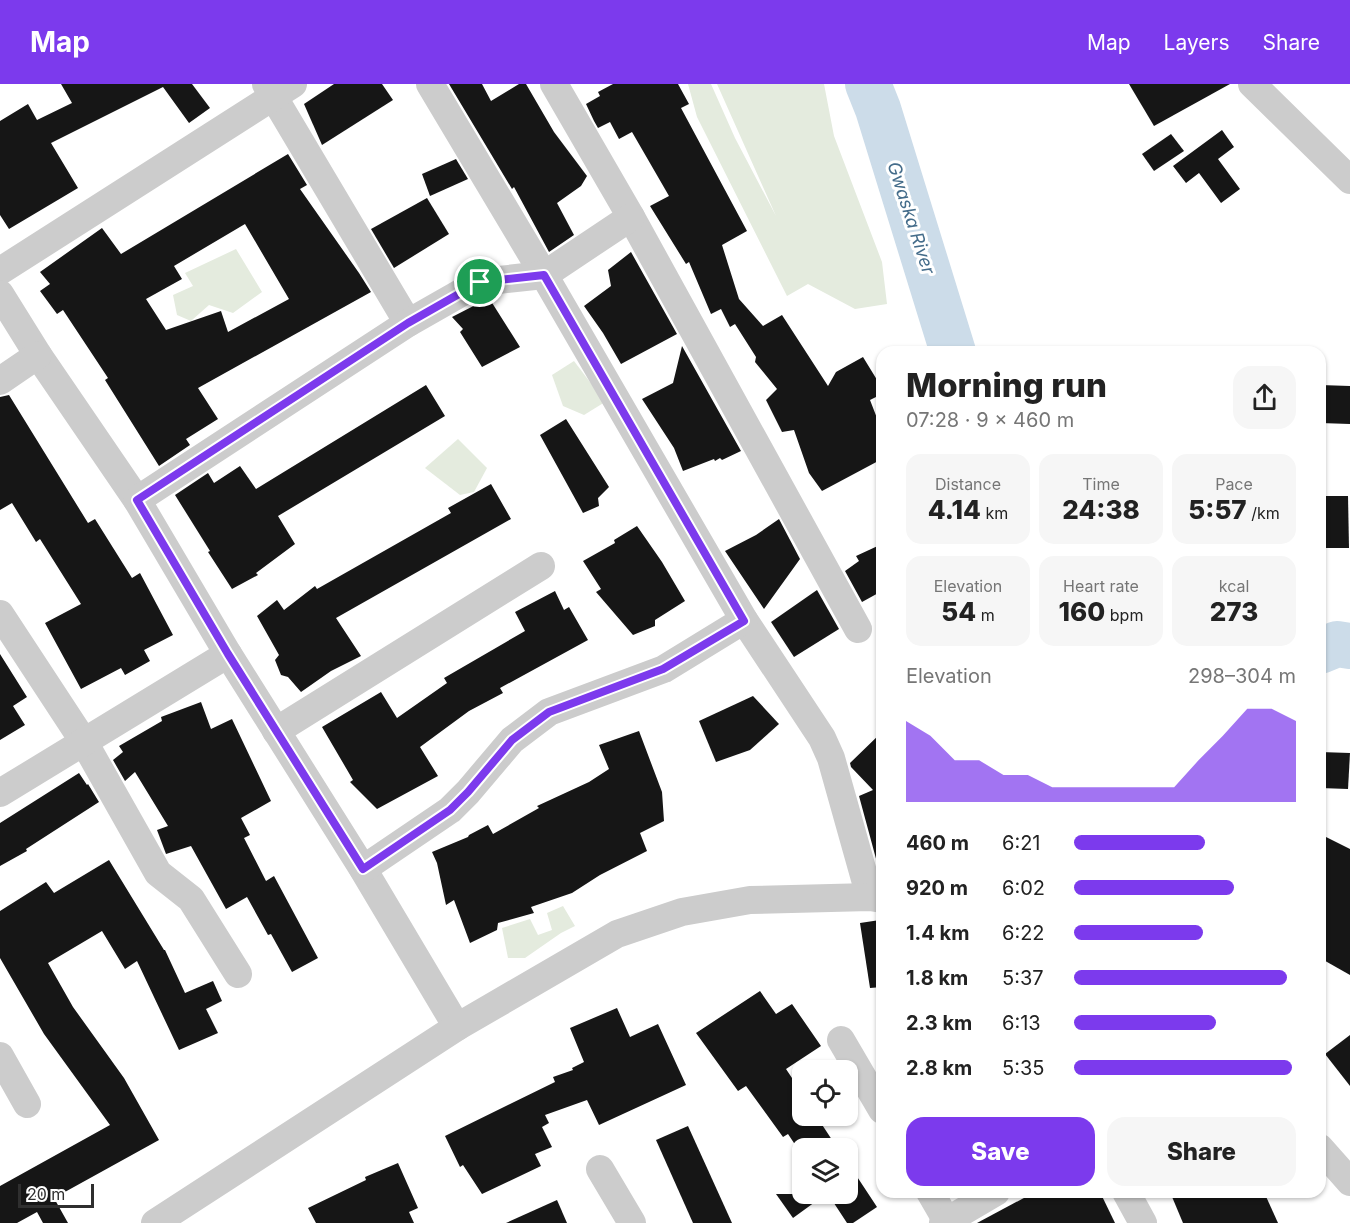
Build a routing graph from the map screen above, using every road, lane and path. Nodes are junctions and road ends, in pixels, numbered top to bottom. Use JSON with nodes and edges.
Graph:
{"nodes":[{"id":1,"x":430,"y":84,"type":"edge"},
{"id":2,"x":554,"y":84,"type":"edge"},
{"id":3,"x":1252,"y":84,"type":"edge"},
{"id":4,"x":278,"y":88,"type":"edge"},
{"id":5,"x":1350,"y":180,"type":"edge"},
{"id":6,"x":631,"y":217,"type":"junction"},
{"id":7,"x":0,"y":271,"type":"edge"},
{"id":8,"x":544,"y":275,"type":"junction"},
{"id":9,"x":0,"y":294,"type":"edge"},
{"id":10,"x":408,"y":323,"type":"junction"},
{"id":11,"x":38,"y":355,"type":"junction"},
{"id":12,"x":0,"y":381,"type":"edge"},
{"id":13,"x":137,"y":500,"type":"junction"},
{"id":14,"x":541,"y":566,"type":"dead end"},
{"id":15,"x":0,"y":614,"type":"edge"},
{"id":16,"x":744,"y":621,"type":"junction"},
{"id":17,"x":858,"y":629,"type":"dead end"},
{"id":18,"x":9,"y":648,"type":"edge"},
{"id":19,"x":228,"y":654,"type":"junction"},
{"id":20,"x":276,"y":730,"type":"junction"},
{"id":21,"x":84,"y":742,"type":"junction"},
{"id":22,"x":0,"y":793,"type":"edge"},
{"id":23,"x":363,"y":869,"type":"junction"},
{"id":24,"x":876,"y":898,"type":"edge"},
{"id":25,"x":238,"y":974,"type":"dead end"},
{"id":26,"x":458,"y":1027,"type":"junction"},
{"id":27,"x":841,"y":1040,"type":"dead end"},
{"id":28,"x":0,"y":1056,"type":"edge"},
{"id":29,"x":876,"y":1100,"type":"edge"},
{"id":30,"x":27,"y":1104,"type":"dead end"},
{"id":31,"x":1326,"y":1155,"type":"edge"},
{"id":32,"x":600,"y":1170,"type":"dead end"},
{"id":33,"x":1350,"y":1182,"type":"edge"},
{"id":34,"x":933,"y":1198,"type":"edge"},
{"id":35,"x":986,"y":1198,"type":"edge"},
{"id":36,"x":1129,"y":1198,"type":"edge"},
{"id":37,"x":946,"y":1222,"type":"edge"},
{"id":38,"x":154,"y":1223,"type":"edge"},
{"id":39,"x":632,"y":1223,"type":"edge"},
{"id":40,"x":1143,"y":1223,"type":"edge"}],
"edges":[{"from":1,"to":8,"type":"street"},
{"from":2,"to":6,"type":"street"},
{"from":3,"to":5,"type":"street"},
{"from":4,"to":7,"type":"street"},
{"from":4,"to":10,"type":"street"},
{"from":6,"to":8,"type":"street"},
{"from":6,"to":17,"type":"street"},
{"from":8,"to":10,"type":"street"},
{"from":8,"to":16,"type":"street"},
{"from":9,"to":11,"type":"street"},
{"from":10,"to":13,"type":"street"},
{"from":11,"to":12,"type":"street"},
{"from":11,"to":13,"type":"street"},
{"from":13,"to":19,"type":"street"},
{"from":14,"to":20,"type":"street"},
{"from":15,"to":18,"type":"street"},
{"from":16,"to":23,"type":"street"},
{"from":16,"to":24,"type":"street"},
{"from":18,"to":21,"type":"street"},
{"from":19,"to":20,"type":"street"},
{"from":19,"to":21,"type":"street"},
{"from":20,"to":23,"type":"street"},
{"from":21,"to":22,"type":"street"},
{"from":21,"to":25,"type":"street"},
{"from":23,"to":26,"type":"street"},
{"from":24,"to":26,"type":"street"},
{"from":26,"to":38,"type":"street"},
{"from":27,"to":29,"type":"street"},
{"from":28,"to":30,"type":"street"},
{"from":31,"to":33,"type":"street"},
{"from":32,"to":39,"type":"street"},
{"from":34,"to":37,"type":"street"},
{"from":35,"to":37,"type":"street"},
{"from":36,"to":40,"type":"street"}]}
